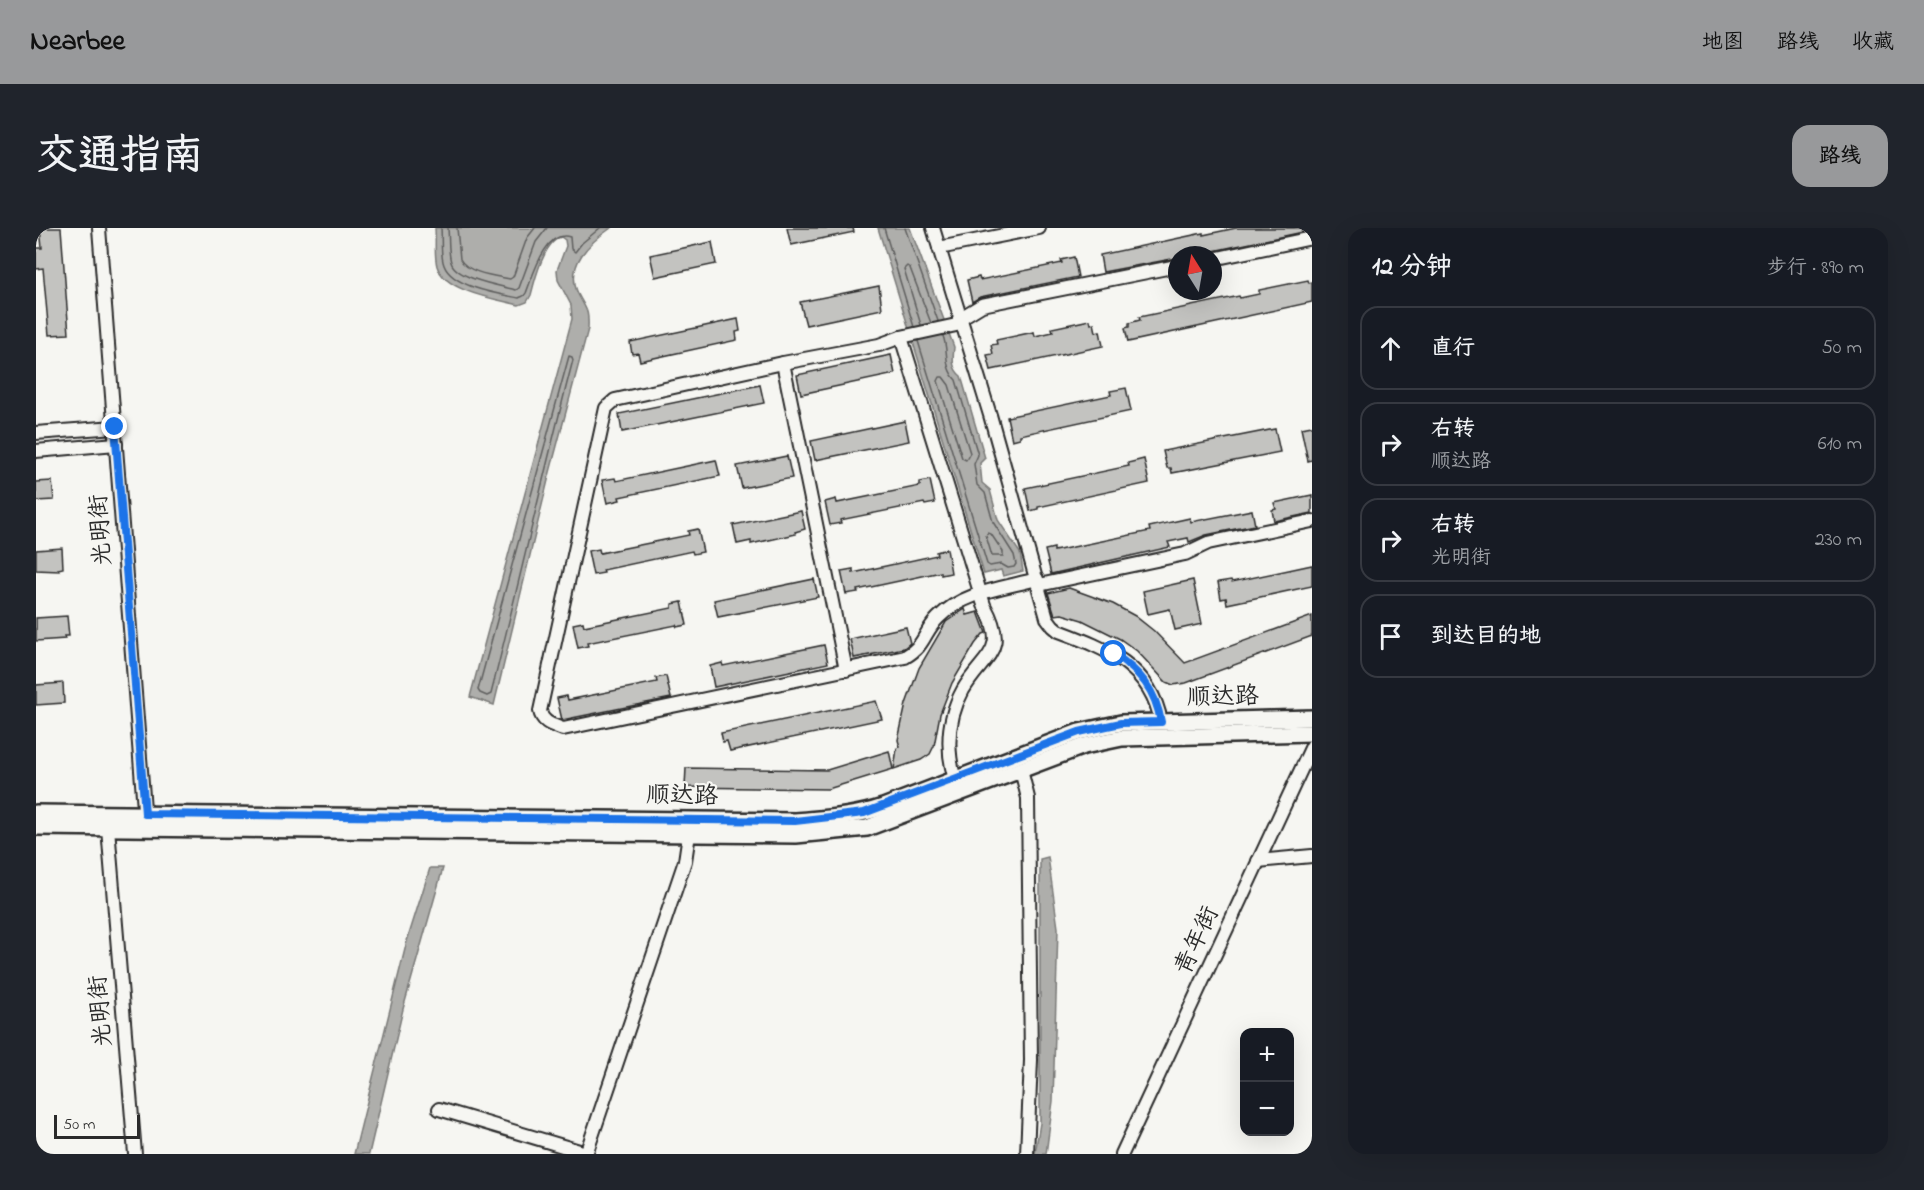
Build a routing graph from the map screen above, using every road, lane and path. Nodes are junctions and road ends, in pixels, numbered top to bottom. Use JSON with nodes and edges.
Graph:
{"nodes":[{"id":1,"x":99,"y":228,"type":"edge"},
{"id":2,"x":933,"y":228,"type":"edge"},
{"id":3,"x":1038,"y":228,"type":"edge"},
{"id":4,"x":1312,"y":238,"type":"edge"},
{"id":5,"x":939,"y":248,"type":"junction"},
{"id":6,"x":1222,"y":257,"type":"edge"},
{"id":7,"x":1168,"y":268,"type":"edge"},
{"id":8,"x":960,"y":322,"type":"junction"},
{"id":9,"x":901,"y":337,"type":"junction"},
{"id":10,"x":783,"y":363,"type":"junction"},
{"id":11,"x":115,"y":427,"type":"junction"},
{"id":12,"x":36,"y":433,"type":"edge"},
{"id":13,"x":116,"y":444,"type":"junction"},
{"id":14,"x":36,"y":451,"type":"edge"},
{"id":15,"x":1312,"y":521,"type":"edge"},
{"id":16,"x":1038,"y":582,"type":"junction"},
{"id":17,"x":980,"y":594,"type":"junction"},
{"id":18,"x":846,"y":670,"type":"junction"},
{"id":19,"x":1312,"y":718,"type":"edge"},
{"id":20,"x":1161,"y":722,"type":"junction"},
{"id":21,"x":1312,"y":733,"type":"edge"},
{"id":22,"x":1312,"y":746,"type":"edge"},
{"id":23,"x":1022,"y":770,"type":"junction"},
{"id":24,"x":955,"y":780,"type":"junction"},
{"id":25,"x":36,"y":813,"type":"edge"},
{"id":26,"x":145,"y":821,"type":"junction"},
{"id":27,"x":36,"y":827,"type":"edge"},
{"id":28,"x":108,"y":828,"type":"junction"},
{"id":29,"x":688,"y":834,"type":"junction"},
{"id":30,"x":1312,"y":856,"type":"edge"},
{"id":31,"x":1258,"y":861,"type":"junction"},
{"id":32,"x":439,"y":1109,"type":"dead end"},
{"id":33,"x":586,"y":1153,"type":"edge"},
{"id":34,"x":135,"y":1154,"type":"edge"},
{"id":35,"x":1027,"y":1154,"type":"edge"},
{"id":36,"x":1122,"y":1154,"type":"edge"}],
"edges":[{"from":1,"to":11,"type":"street","name":"光明街"},
{"from":2,"to":5,"type":"street"},
{"from":3,"to":5,"type":"street"},
{"from":4,"to":6,"type":"street"},
{"from":5,"to":8,"type":"street"},
{"from":7,"to":8,"type":"street"},
{"from":8,"to":9,"type":"street"},
{"from":8,"to":16,"type":"street"},
{"from":9,"to":10,"type":"street"},
{"from":9,"to":17,"type":"street"},
{"from":10,"to":18,"type":"street"},
{"from":10,"to":18,"type":"street"},
{"from":11,"to":12,"type":"street"},
{"from":11,"to":13,"type":"street","name":"光明街"},
{"from":13,"to":14,"type":"street"},
{"from":13,"to":26,"type":"street","name":"光明街"},
{"from":15,"to":16,"type":"street"},
{"from":16,"to":17,"type":"street"},
{"from":16,"to":20,"type":"street"},
{"from":17,"to":18,"type":"street"},
{"from":17,"to":24,"type":"street"},
{"from":19,"to":20,"type":"main road","name":"顺达路"},
{"from":20,"to":24,"type":"main road","name":"顺达路"},
{"from":21,"to":23,"type":"main road","name":"顺达路"},
{"from":22,"to":31,"type":"street","name":"青年街"},
{"from":23,"to":29,"type":"main road","name":"顺达路"},
{"from":23,"to":35,"type":"street"},
{"from":24,"to":26,"type":"main road","name":"顺达路"},
{"from":25,"to":26,"type":"main road","name":"顺达路"},
{"from":26,"to":28,"type":"main road","name":"顺达路"},
{"from":26,"to":29,"type":"main road","name":"顺达路"},
{"from":27,"to":28,"type":"main road","name":"顺达路"},
{"from":28,"to":34,"type":"street","name":"光明街"},
{"from":29,"to":33,"type":"street"},
{"from":30,"to":31,"type":"street"},
{"from":31,"to":36,"type":"street","name":"青年街"},
{"from":32,"to":33,"type":"street"}]}
